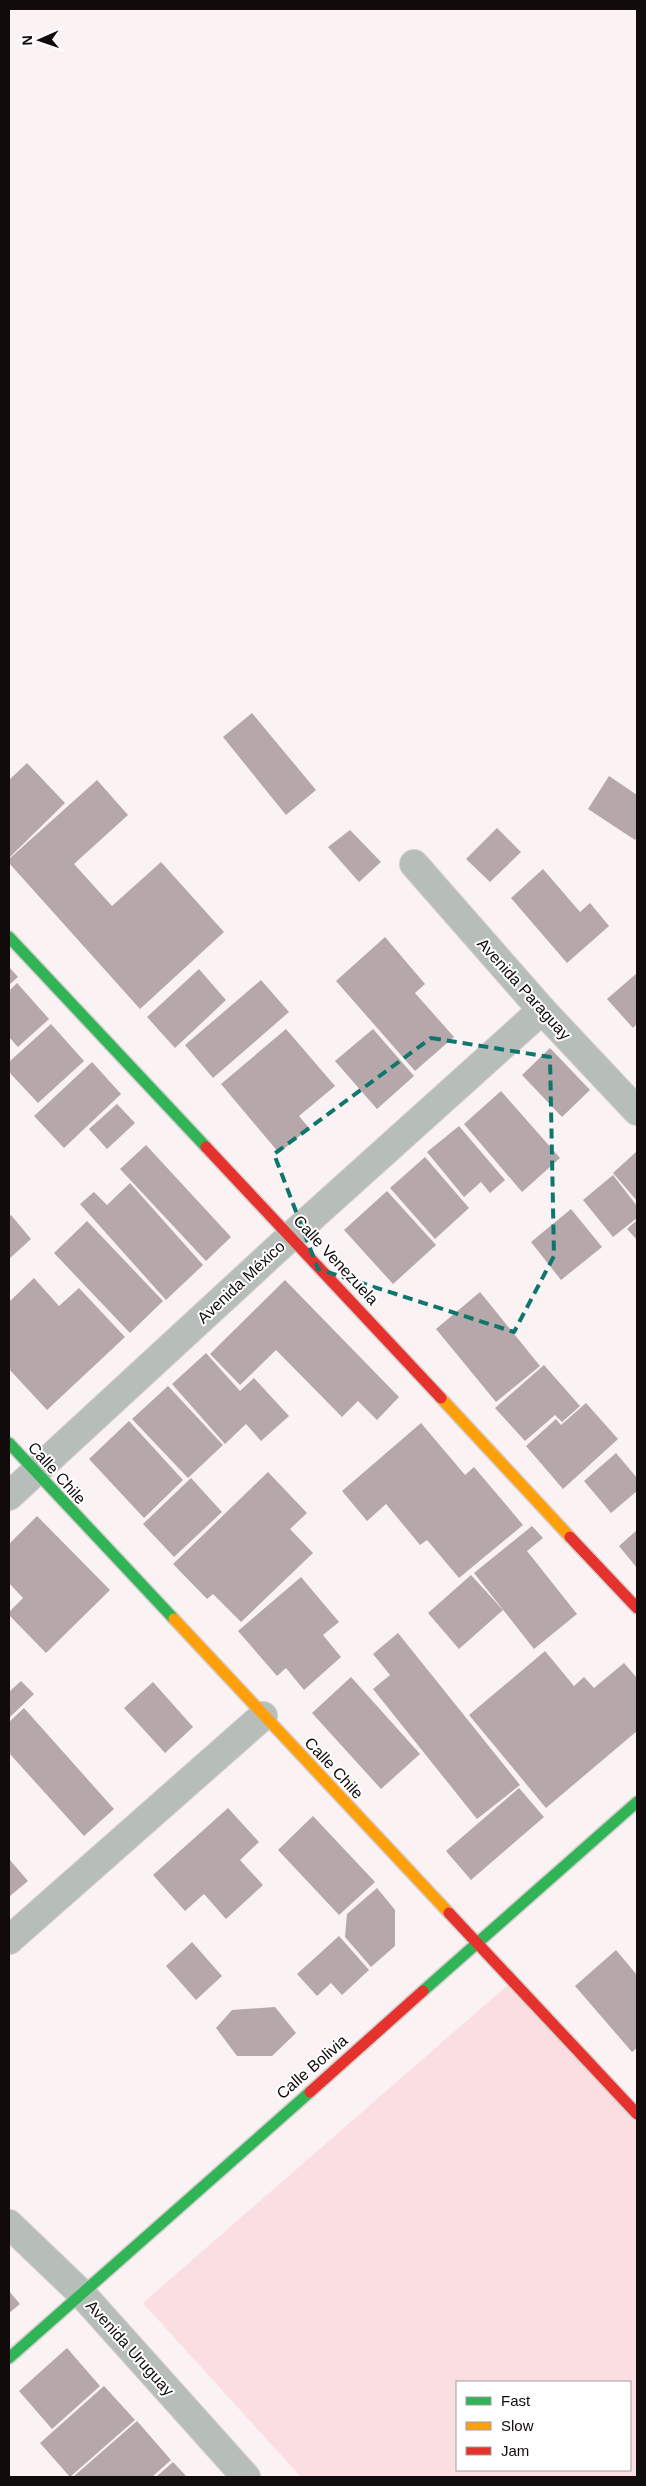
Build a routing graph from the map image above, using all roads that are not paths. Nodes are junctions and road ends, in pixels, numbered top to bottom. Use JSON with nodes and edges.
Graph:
{"nodes":[{"id":1,"x":414,"y":864,"type":"dead end"},
{"id":2,"x":9,"y":937,"type":"edge"},
{"id":3,"x":542,"y":1010,"type":"junction"},
{"id":4,"x":637,"y":1111,"type":"edge"},
{"id":5,"x":291,"y":1236,"type":"junction"},
{"id":6,"x":9,"y":1443,"type":"edge"},
{"id":7,"x":34,"y":1473,"type":"junction"},
{"id":8,"x":9,"y":1496,"type":"edge"},
{"id":9,"x":637,"y":1608,"type":"edge"},
{"id":10,"x":263,"y":1716,"type":"junction"},
{"id":11,"x":637,"y":1802,"type":"edge"},
{"id":12,"x":9,"y":1940,"type":"edge"},
{"id":13,"x":478,"y":1943,"type":"junction"},
{"id":14,"x":637,"y":2114,"type":"edge"},
{"id":15,"x":9,"y":2224,"type":"edge"},
{"id":16,"x":81,"y":2294,"type":"junction"},
{"id":17,"x":9,"y":2358,"type":"edge"},
{"id":18,"x":246,"y":2477,"type":"edge"}],
"edges":[{"from":1,"to":3,"type":"street","name":"Avenida Paraguay"},
{"from":2,"to":5,"type":"street","name":"Calle Venezuela"},
{"from":3,"to":4,"type":"street","name":"Avenida Paraguay"},
{"from":3,"to":5,"type":"street","name":"Avenida México"},
{"from":5,"to":7,"type":"street","name":"Avenida México"},
{"from":5,"to":9,"type":"street","name":"Calle Venezuela"},
{"from":6,"to":7,"type":"street","name":"Calle Chile"},
{"from":7,"to":8,"type":"street","name":"Avenida México"},
{"from":7,"to":10,"type":"street","name":"Calle Chile"},
{"from":10,"to":12,"type":"street"},
{"from":10,"to":13,"type":"street","name":"Calle Chile"},
{"from":11,"to":13,"type":"street","name":"Calle Bolivia"},
{"from":13,"to":14,"type":"street","name":"Calle Chile"},
{"from":13,"to":16,"type":"street","name":"Calle Bolivia"},
{"from":15,"to":16,"type":"street","name":"Avenida Uruguay"},
{"from":16,"to":17,"type":"street","name":"Calle Bolivia"},
{"from":16,"to":18,"type":"street","name":"Avenida Uruguay"}]}
